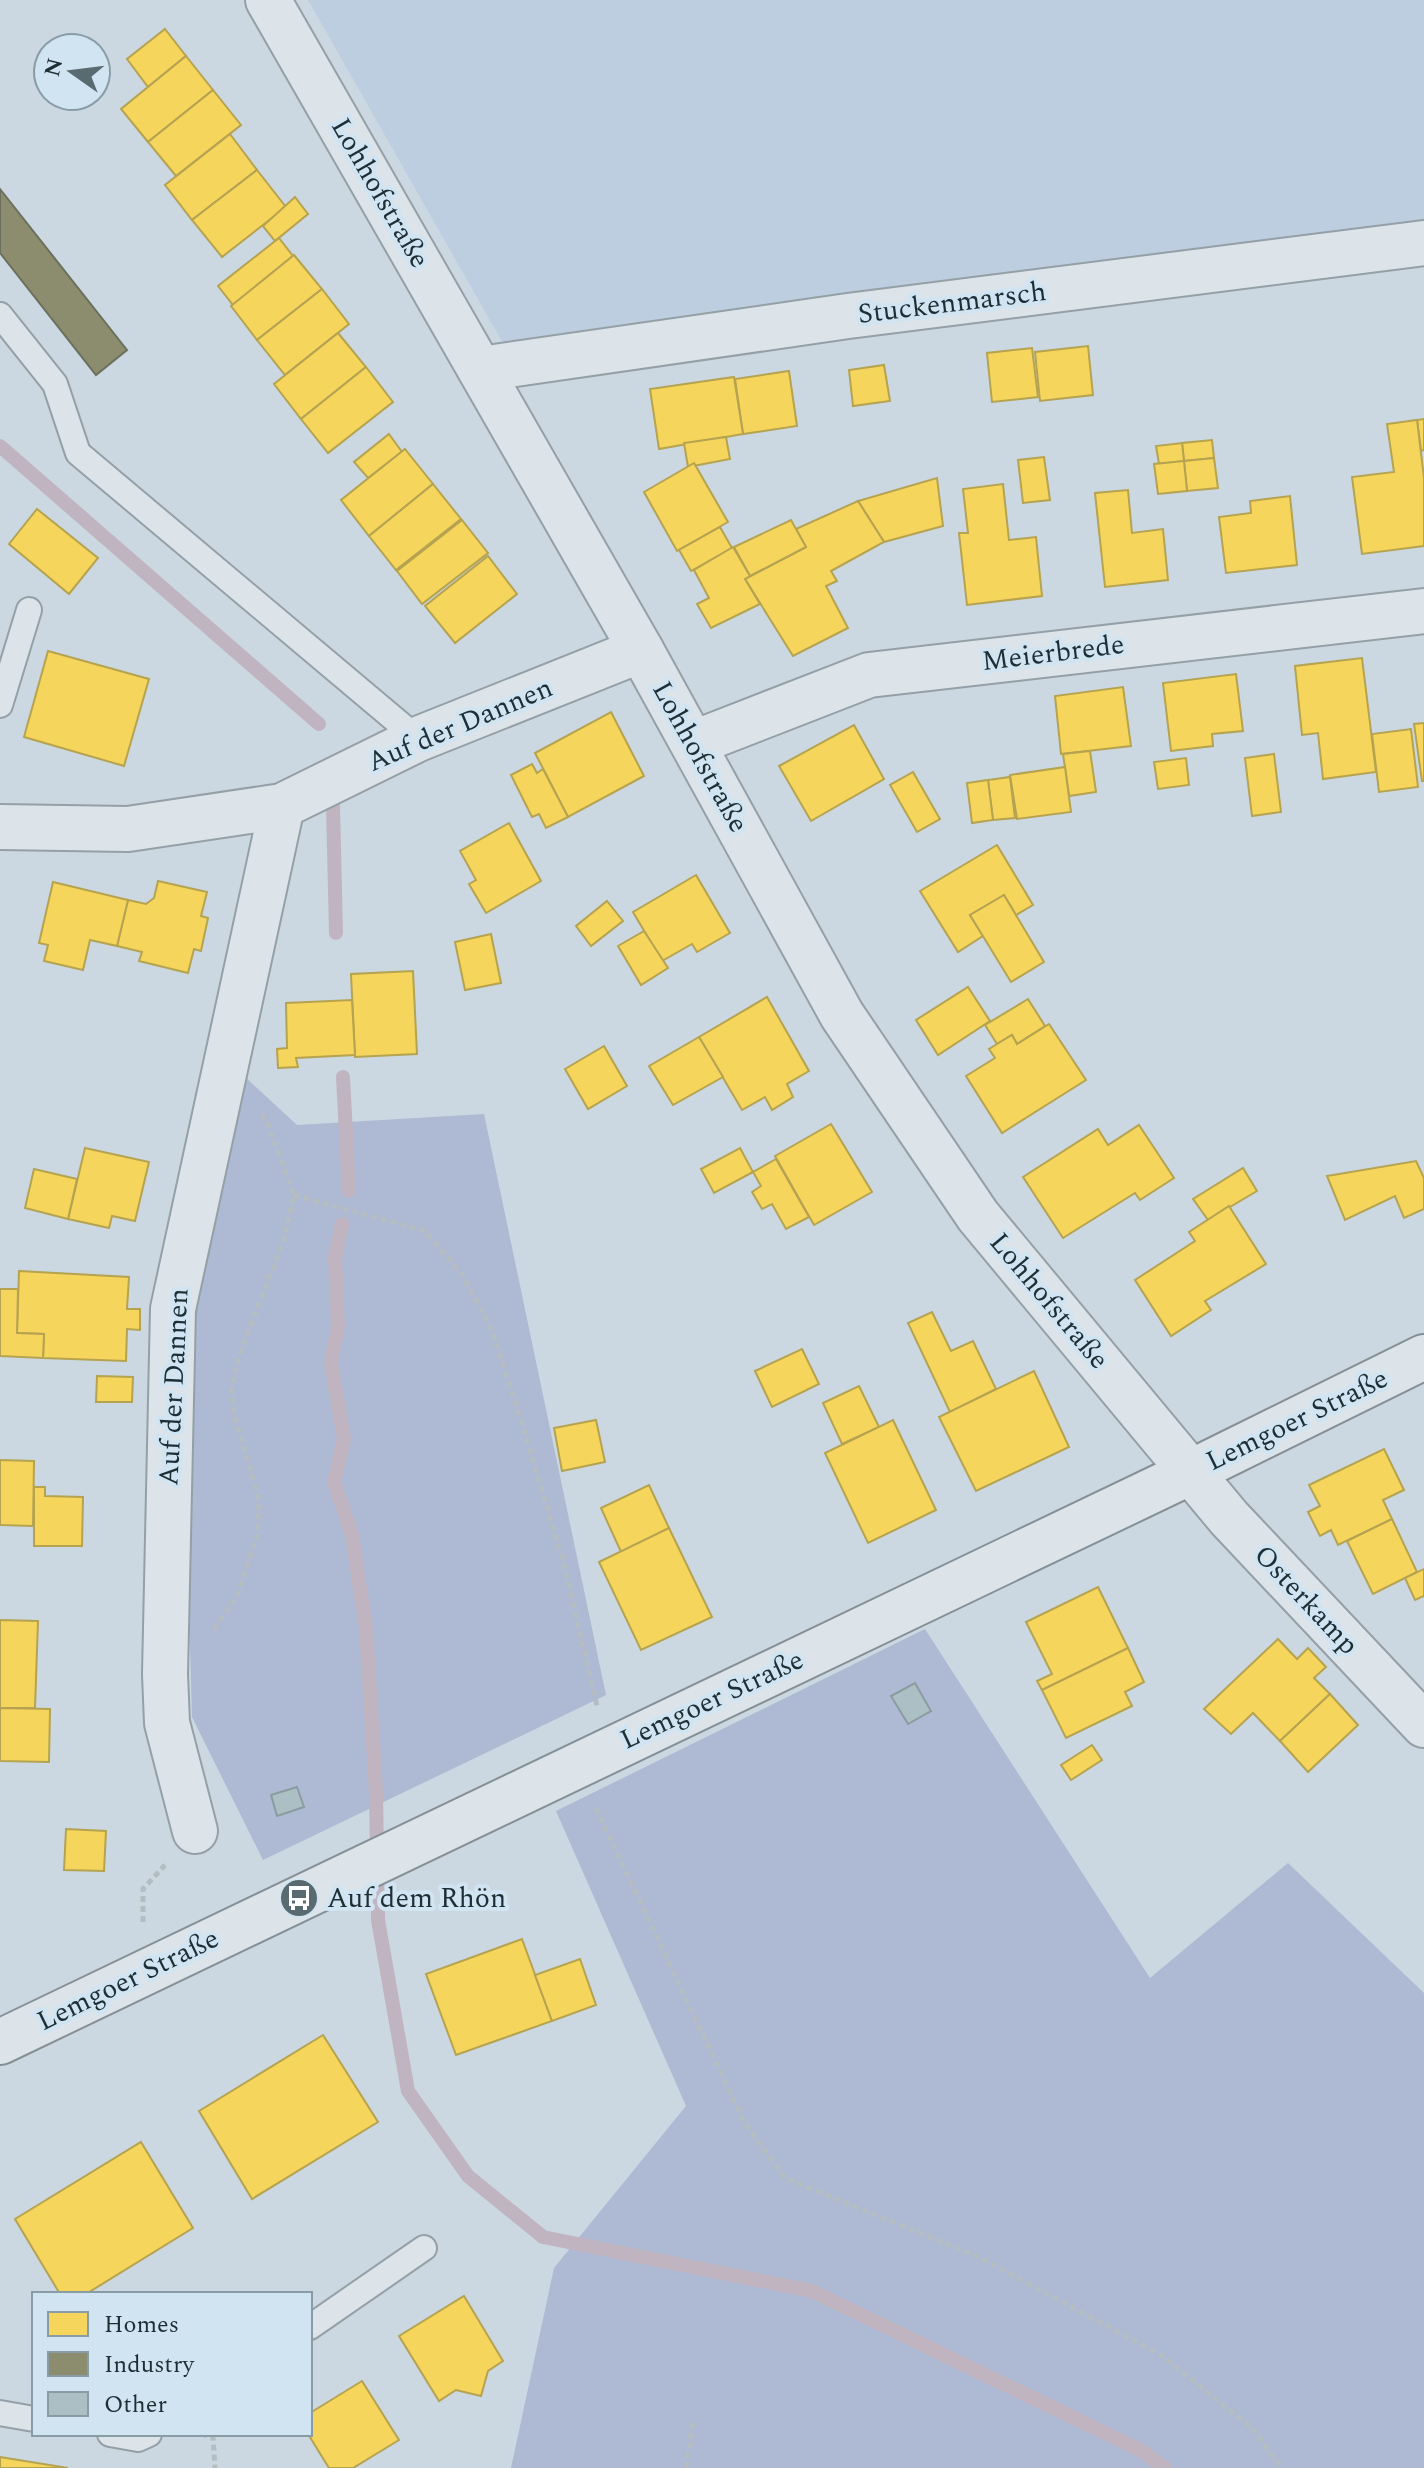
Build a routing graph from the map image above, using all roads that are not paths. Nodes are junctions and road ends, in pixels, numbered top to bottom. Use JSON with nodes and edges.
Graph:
{"nodes":[{"id":1,"x":268,"y":0,"type":"edge"},
{"id":2,"x":1424,"y":243,"type":"edge"},
{"id":3,"x":0,"y":315,"type":"edge"},
{"id":4,"x":481,"y":369,"type":"junction"},
{"id":5,"x":29,"y":610,"type":"dead end"},
{"id":6,"x":1424,"y":611,"type":"edge"},
{"id":7,"x":641,"y":650,"type":"junction"},
{"id":8,"x":0,"y":705,"type":"edge"},
{"id":9,"x":418,"y":739,"type":"junction"},
{"id":10,"x":694,"y":743,"type":"junction"},
{"id":11,"x":282,"y":806,"type":"junction"},
{"id":12,"x":0,"y":827,"type":"edge"},
{"id":13,"x":1424,"y":1357,"type":"edge"},
{"id":14,"x":1193,"y":1471,"type":"junction"},
{"id":15,"x":1424,"y":1725,"type":"edge"},
{"id":16,"x":195,"y":1831,"type":"road end"},
{"id":17,"x":0,"y":2042,"type":"edge"},
{"id":18,"x":424,"y":2248,"type":"dead end"},
{"id":19,"x":312,"y":2326,"type":"edge"},
{"id":20,"x":0,"y":2413,"type":"edge"},
{"id":21,"x":32,"y":2419,"type":"edge"},
{"id":22,"x":121,"y":2436,"type":"edge"},
{"id":23,"x":145,"y":2436,"type":"edge"}],
"edges":[{"from":1,"to":4,"type":"street","name":"Lohhofstraße"},
{"from":2,"to":4,"type":"street","name":"Stuckenmarsch"},
{"from":3,"to":9,"type":"lane"},
{"from":4,"to":7,"type":"street","name":"Lohhofstraße"},
{"from":5,"to":8,"type":"lane"},
{"from":6,"to":10,"type":"street","name":"Meierbrede"},
{"from":7,"to":9,"type":"street","name":"Auf der Dannen"},
{"from":7,"to":10,"type":"street","name":"Lohhofstraße"},
{"from":9,"to":11,"type":"street","name":"Auf der Dannen"},
{"from":10,"to":14,"type":"street","name":"Lohhofstraße"},
{"from":11,"to":12,"type":"street","name":"Auf der Dannen"},
{"from":11,"to":16,"type":"street","name":"Auf der Dannen"},
{"from":13,"to":14,"type":"street","name":"Lemgoer Straße"},
{"from":14,"to":15,"type":"street","name":"Osterkamp"},
{"from":14,"to":17,"type":"street","name":"Lemgoer Straße"},
{"from":18,"to":19,"type":"lane"},
{"from":20,"to":21,"type":"lane"},
{"from":22,"to":23,"type":"lane"}]}
